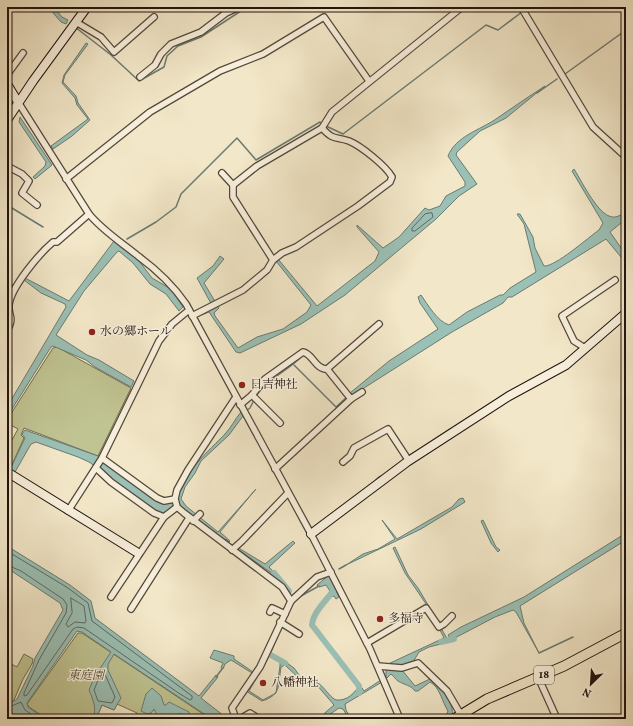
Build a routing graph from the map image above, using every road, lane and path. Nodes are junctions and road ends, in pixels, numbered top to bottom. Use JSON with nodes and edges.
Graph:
{"nodes":[{"id":1,"x":87,"y":7,"type":"edge"},
{"id":2,"x":239,"y":7,"type":"edge"},
{"id":3,"x":462,"y":7,"type":"edge"},
{"id":4,"x":521,"y":7,"type":"edge"},
{"id":5,"x":154,"y":17,"type":"dead end"},
{"id":6,"x":76,"y":22,"type":"junction"},
{"id":7,"x":23,"y":53,"type":"dead end"},
{"id":8,"x":7,"y":75,"type":"edge"},
{"id":9,"x":140,"y":76,"type":"dead end"},
{"id":10,"x":369,"y":81,"type":"junction"},
{"id":11,"x":7,"y":84,"type":"edge"},
{"id":12,"x":18,"y":102,"type":"junction"},
{"id":13,"x":7,"y":120,"type":"edge"},
{"id":14,"x":322,"y":128,"type":"junction"},
{"id":15,"x":626,"y":157,"type":"edge"},
{"id":16,"x":7,"y":166,"type":"edge"},
{"id":17,"x":222,"y":173,"type":"dead end"},
{"id":18,"x":66,"y":179,"type":"junction"},
{"id":19,"x":233,"y":185,"type":"junction"},
{"id":20,"x":37,"y":205,"type":"dead end"},
{"id":21,"x":88,"y":214,"type":"junction"},
{"id":22,"x":273,"y":260,"type":"junction"},
{"id":23,"x":615,"y":280,"type":"dead end"},
{"id":24,"x":189,"y":310,"type":"junction"},
{"id":25,"x":626,"y":312,"type":"edge"},
{"id":26,"x":192,"y":316,"type":"junction"},
{"id":27,"x":379,"y":324,"type":"dead end"},
{"id":28,"x":7,"y":331,"type":"edge"},
{"id":29,"x":585,"y":348,"type":"junction"},
{"id":30,"x":327,"y":368,"type":"junction"},
{"id":31,"x":362,"y":392,"type":"dead end"},
{"id":32,"x":236,"y":397,"type":"junction"},
{"id":33,"x":254,"y":397,"type":"junction"},
{"id":34,"x":351,"y":399,"type":"junction"},
{"id":35,"x":243,"y":410,"type":"junction"},
{"id":36,"x":280,"y":423,"type":"dead end"},
{"id":37,"x":102,"y":458,"type":"junction"},
{"id":38,"x":409,"y":461,"type":"junction"},
{"id":39,"x":343,"y":462,"type":"dead end"},
{"id":40,"x":96,"y":468,"type":"junction"},
{"id":41,"x":275,"y":469,"type":"junction"},
{"id":42,"x":10,"y":474,"type":"edge"},
{"id":43,"x":288,"y":493,"type":"junction"},
{"id":44,"x":175,"y":499,"type":"junction"},
{"id":45,"x":177,"y":507,"type":"junction"},
{"id":46,"x":68,"y":511,"type":"junction"},
{"id":47,"x":164,"y":517,"type":"junction"},
{"id":48,"x":195,"y":517,"type":"junction"},
{"id":49,"x":311,"y":534,"type":"junction"},
{"id":50,"x":232,"y":550,"type":"junction"},
{"id":51,"x":138,"y":553,"type":"junction"},
{"id":52,"x":332,"y":575,"type":"junction"},
{"id":53,"x":111,"y":597,"type":"dead end"},
{"id":54,"x":291,"y":601,"type":"junction"},
{"id":55,"x":131,"y":609,"type":"dead end"},
{"id":56,"x":270,"y":612,"type":"dead end"},
{"id":57,"x":286,"y":614,"type":"junction"},
{"id":58,"x":452,"y":616,"type":"dead end"},
{"id":59,"x":284,"y":624,"type":"junction"},
{"id":60,"x":626,"y":633,"type":"edge"},
{"id":61,"x":299,"y":634,"type":"dead end"},
{"id":62,"x":367,"y":643,"type":"junction"},
{"id":63,"x":378,"y":666,"type":"junction"},
{"id":64,"x":538,"y":677,"type":"junction"},
{"id":65,"x":7,"y":714,"type":"edge"},
{"id":66,"x":457,"y":717,"type":"edge"},
{"id":67,"x":11,"y":719,"type":"edge"},
{"id":68,"x":236,"y":719,"type":"edge"},
{"id":69,"x":240,"y":719,"type":"edge"},
{"id":70,"x":259,"y":719,"type":"edge"},
{"id":71,"x":400,"y":719,"type":"edge"},
{"id":72,"x":557,"y":719,"type":"edge"}],
"edges":[{"from":1,"to":6,"type":"street"},
{"from":2,"to":9,"type":"street"},
{"from":3,"to":10,"type":"street"},
{"from":4,"to":15,"type":"street"},
{"from":5,"to":6,"type":"street"},
{"from":6,"to":12,"type":"street"},
{"from":7,"to":8,"type":"street"},
{"from":10,"to":14,"type":"street"},
{"from":10,"to":18,"type":"street"},
{"from":11,"to":12,"type":"street"},
{"from":12,"to":13,"type":"street"},
{"from":12,"to":18,"type":"street"},
{"from":14,"to":19,"type":"street"},
{"from":14,"to":22,"type":"street"},
{"from":16,"to":20,"type":"street"},
{"from":17,"to":19,"type":"street"},
{"from":18,"to":21,"type":"street"},
{"from":19,"to":22,"type":"street"},
{"from":21,"to":24,"type":"street"},
{"from":21,"to":28,"type":"street"},
{"from":22,"to":26,"type":"street"},
{"from":23,"to":29,"type":"street"},
{"from":24,"to":26,"type":"street"},
{"from":24,"to":37,"type":"street"},
{"from":25,"to":29,"type":"street"},
{"from":26,"to":32,"type":"street"},
{"from":27,"to":30,"type":"street"},
{"from":29,"to":38,"type":"street"},
{"from":30,"to":33,"type":"street"},
{"from":30,"to":34,"type":"street"},
{"from":31,"to":34,"type":"street"},
{"from":32,"to":35,"type":"street"},
{"from":32,"to":44,"type":"street"},
{"from":33,"to":35,"type":"street"},
{"from":33,"to":36,"type":"street"},
{"from":34,"to":41,"type":"street"},
{"from":35,"to":41,"type":"street"},
{"from":37,"to":40,"type":"street"},
{"from":37,"to":44,"type":"street"},
{"from":38,"to":39,"type":"street"},
{"from":38,"to":49,"type":"street"},
{"from":40,"to":46,"type":"street"},
{"from":40,"to":47,"type":"street"},
{"from":41,"to":43,"type":"street"},
{"from":42,"to":46,"type":"street"},
{"from":43,"to":49,"type":"street"},
{"from":43,"to":50,"type":"street"},
{"from":44,"to":45,"type":"street"},
{"from":45,"to":47,"type":"street"},
{"from":45,"to":48,"type":"street"},
{"from":46,"to":51,"type":"street"},
{"from":47,"to":51,"type":"street"},
{"from":48,"to":50,"type":"street"},
{"from":48,"to":55,"type":"street"},
{"from":49,"to":52,"type":"street"},
{"from":50,"to":54,"type":"street"},
{"from":51,"to":53,"type":"street"},
{"from":52,"to":54,"type":"street"},
{"from":52,"to":62,"type":"street"},
{"from":54,"to":57,"type":"street"},
{"from":56,"to":57,"type":"street"},
{"from":57,"to":59,"type":"street"},
{"from":58,"to":62,"type":"street"},
{"from":59,"to":61,"type":"street"},
{"from":59,"to":68,"type":"street"},
{"from":60,"to":64,"type":"main road","number":"18"},
{"from":62,"to":63,"type":"street"},
{"from":63,"to":66,"type":"street"},
{"from":63,"to":71,"type":"street"},
{"from":64,"to":66,"type":"main road","number":"18"},
{"from":64,"to":72,"type":"street"},
{"from":65,"to":67,"type":"street"},
{"from":69,"to":70,"type":"street"}]}
